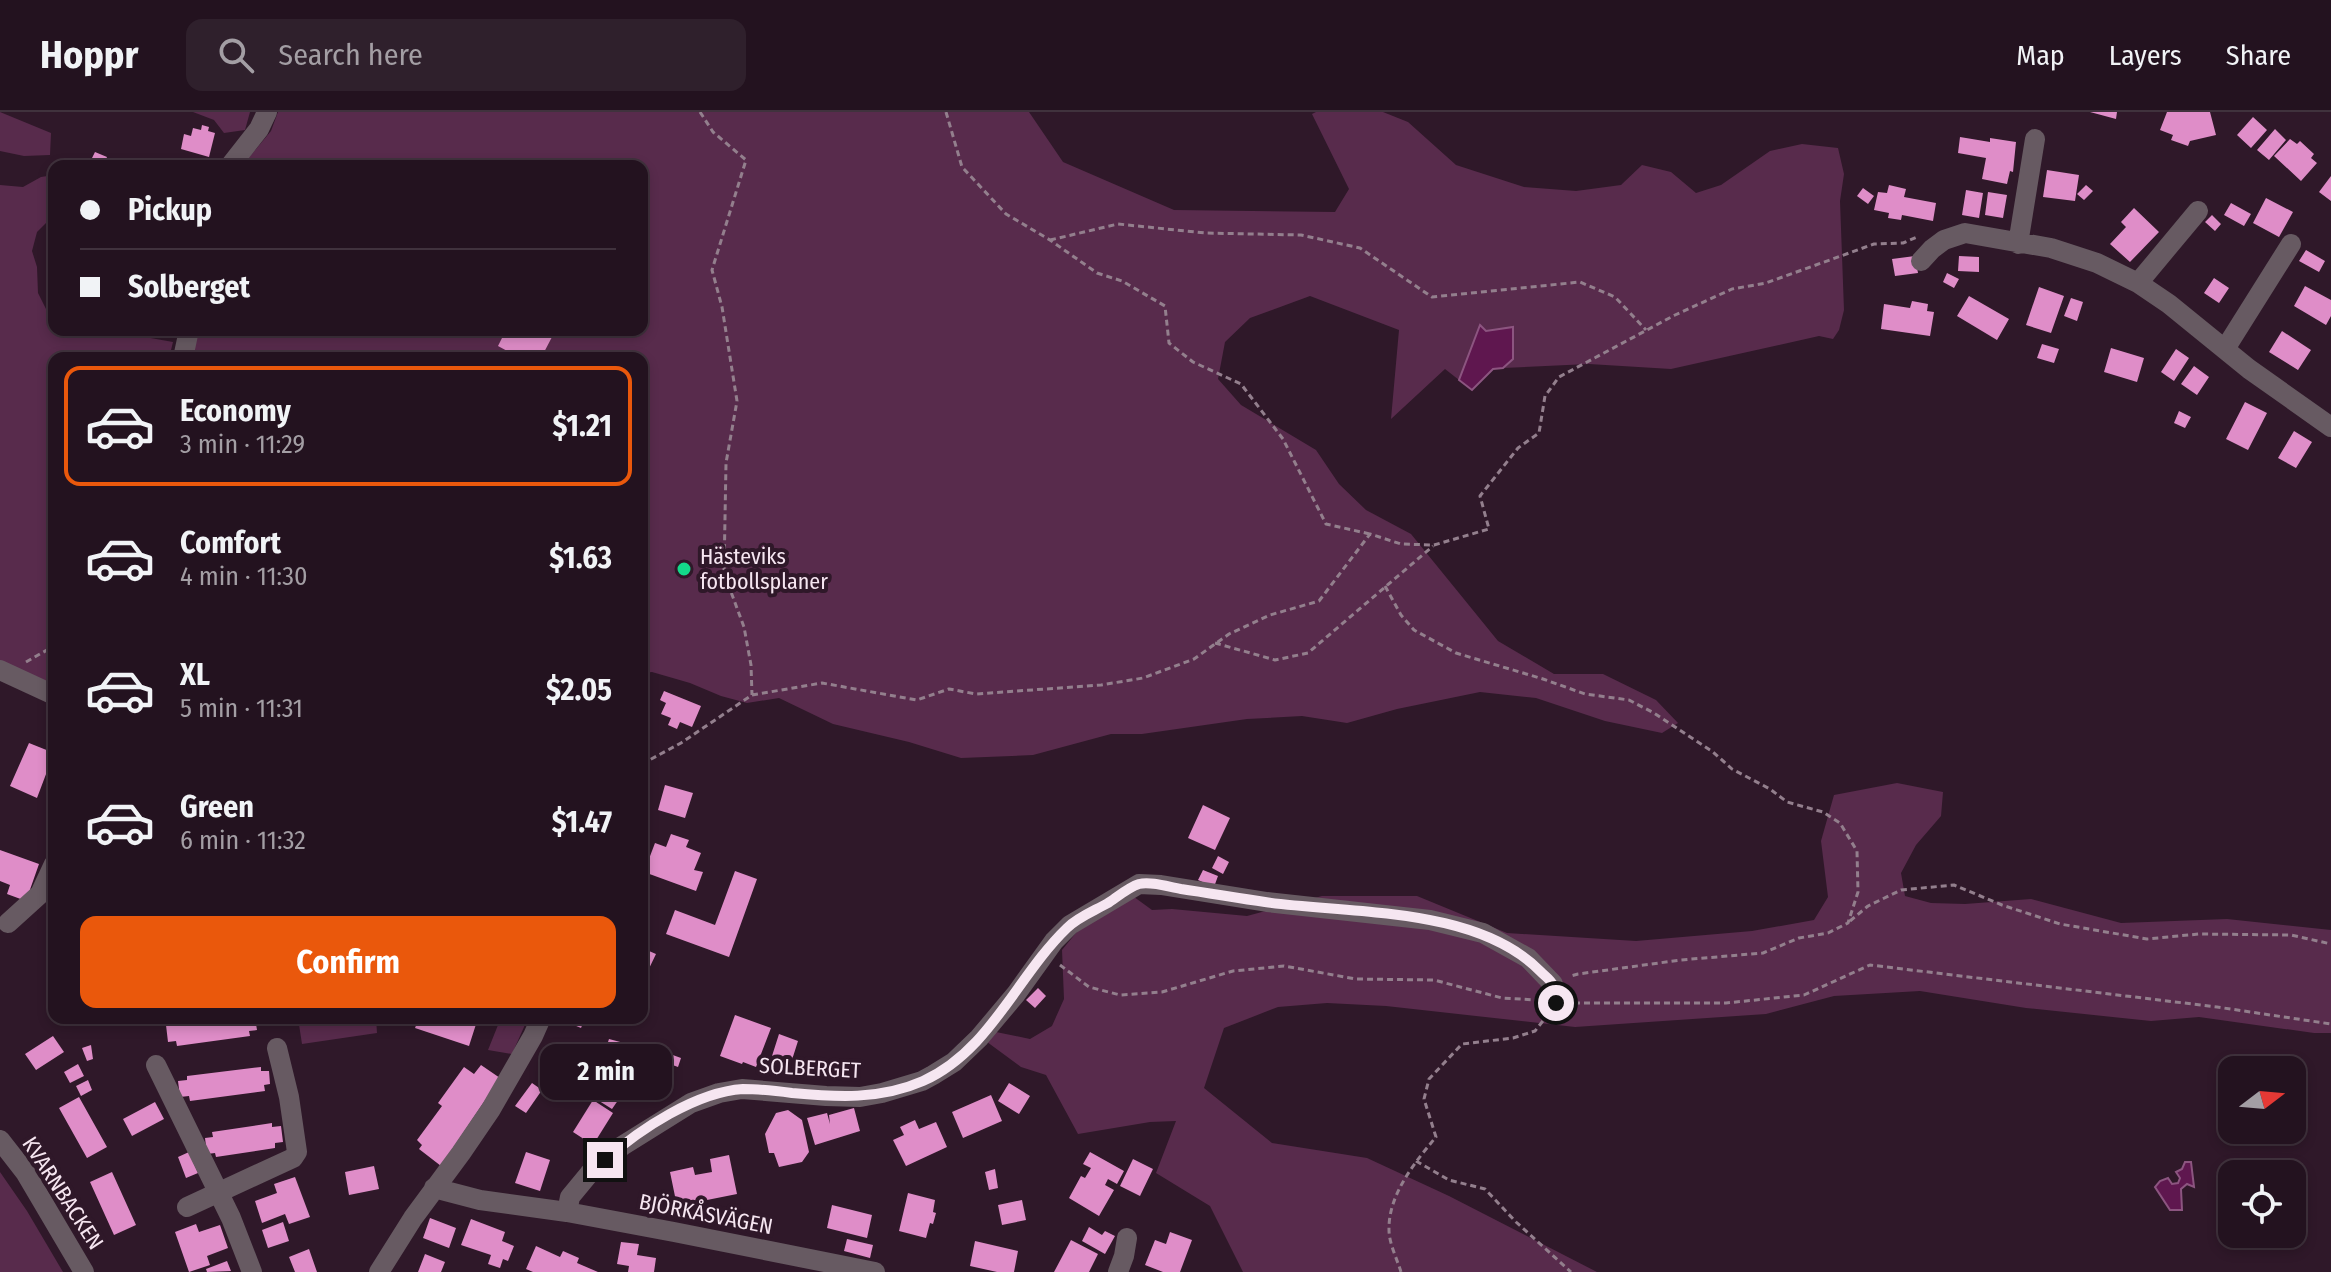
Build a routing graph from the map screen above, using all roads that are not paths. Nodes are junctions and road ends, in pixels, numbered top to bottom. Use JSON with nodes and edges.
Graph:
{"nodes":[{"id":1,"x":267,"y":112,"type":"edge"},
{"id":2,"x":2035,"y":139,"type":"dead end"},
{"id":3,"x":235,"y":160,"type":"edge"},
{"id":4,"x":2198,"y":211,"type":"dead end"},
{"id":5,"x":2018,"y":244,"type":"junction"},
{"id":6,"x":2291,"y":244,"type":"dead end"},
{"id":7,"x":1921,"y":261,"type":"dead end"},
{"id":8,"x":2138,"y":283,"type":"junction"},
{"id":9,"x":2225,"y":349,"type":"junction"},
{"id":10,"x":2331,"y":427,"type":"edge"},
{"id":11,"x":6,"y":673,"type":"edge"},
{"id":12,"x":48,"y":692,"type":"edge"},
{"id":13,"x":48,"y":877,"type":"edge"},
{"id":14,"x":8,"y":923,"type":"dead end"},
{"id":15,"x":1555,"y":994,"type":"road end"},
{"id":16,"x":538,"y":1024,"type":"edge"},
{"id":17,"x":277,"y":1048,"type":"dead end"},
{"id":18,"x":156,"y":1065,"type":"dead end"},
{"id":19,"x":0,"y":1140,"type":"edge"},
{"id":20,"x":434,"y":1188,"type":"junction"},
{"id":21,"x":218,"y":1192,"type":"junction"},
{"id":22,"x":187,"y":1207,"type":"dead end"},
{"id":23,"x":567,"y":1212,"type":"junction"},
{"id":24,"x":1127,"y":1238,"type":"dead end"},
{"id":25,"x":84,"y":1272,"type":"edge"},
{"id":26,"x":252,"y":1272,"type":"edge"},
{"id":27,"x":379,"y":1272,"type":"edge"},
{"id":28,"x":875,"y":1272,"type":"edge"},
{"id":29,"x":1118,"y":1272,"type":"edge"}],
"edges":[{"from":1,"to":3,"type":"street"},
{"from":2,"to":5,"type":"street"},
{"from":4,"to":8,"type":"street"},
{"from":5,"to":7,"type":"street"},
{"from":5,"to":8,"type":"street"},
{"from":6,"to":9,"type":"street"},
{"from":8,"to":9,"type":"street"},
{"from":9,"to":10,"type":"street"},
{"from":11,"to":12,"type":"street"},
{"from":13,"to":14,"type":"street"},
{"from":15,"to":23,"type":"street","name":"SOLBERGET"},
{"from":16,"to":20,"type":"street"},
{"from":17,"to":21,"type":"street"},
{"from":18,"to":21,"type":"street"},
{"from":19,"to":25,"type":"street","name":"KVARNBACKEN"},
{"from":20,"to":23,"type":"street","name":"BJÖRKÅSVÄGEN"},
{"from":20,"to":27,"type":"street"},
{"from":21,"to":22,"type":"street"},
{"from":21,"to":26,"type":"street"},
{"from":23,"to":28,"type":"street","name":"BJÖRKÅSVÄGEN"},
{"from":24,"to":29,"type":"street"}]}
